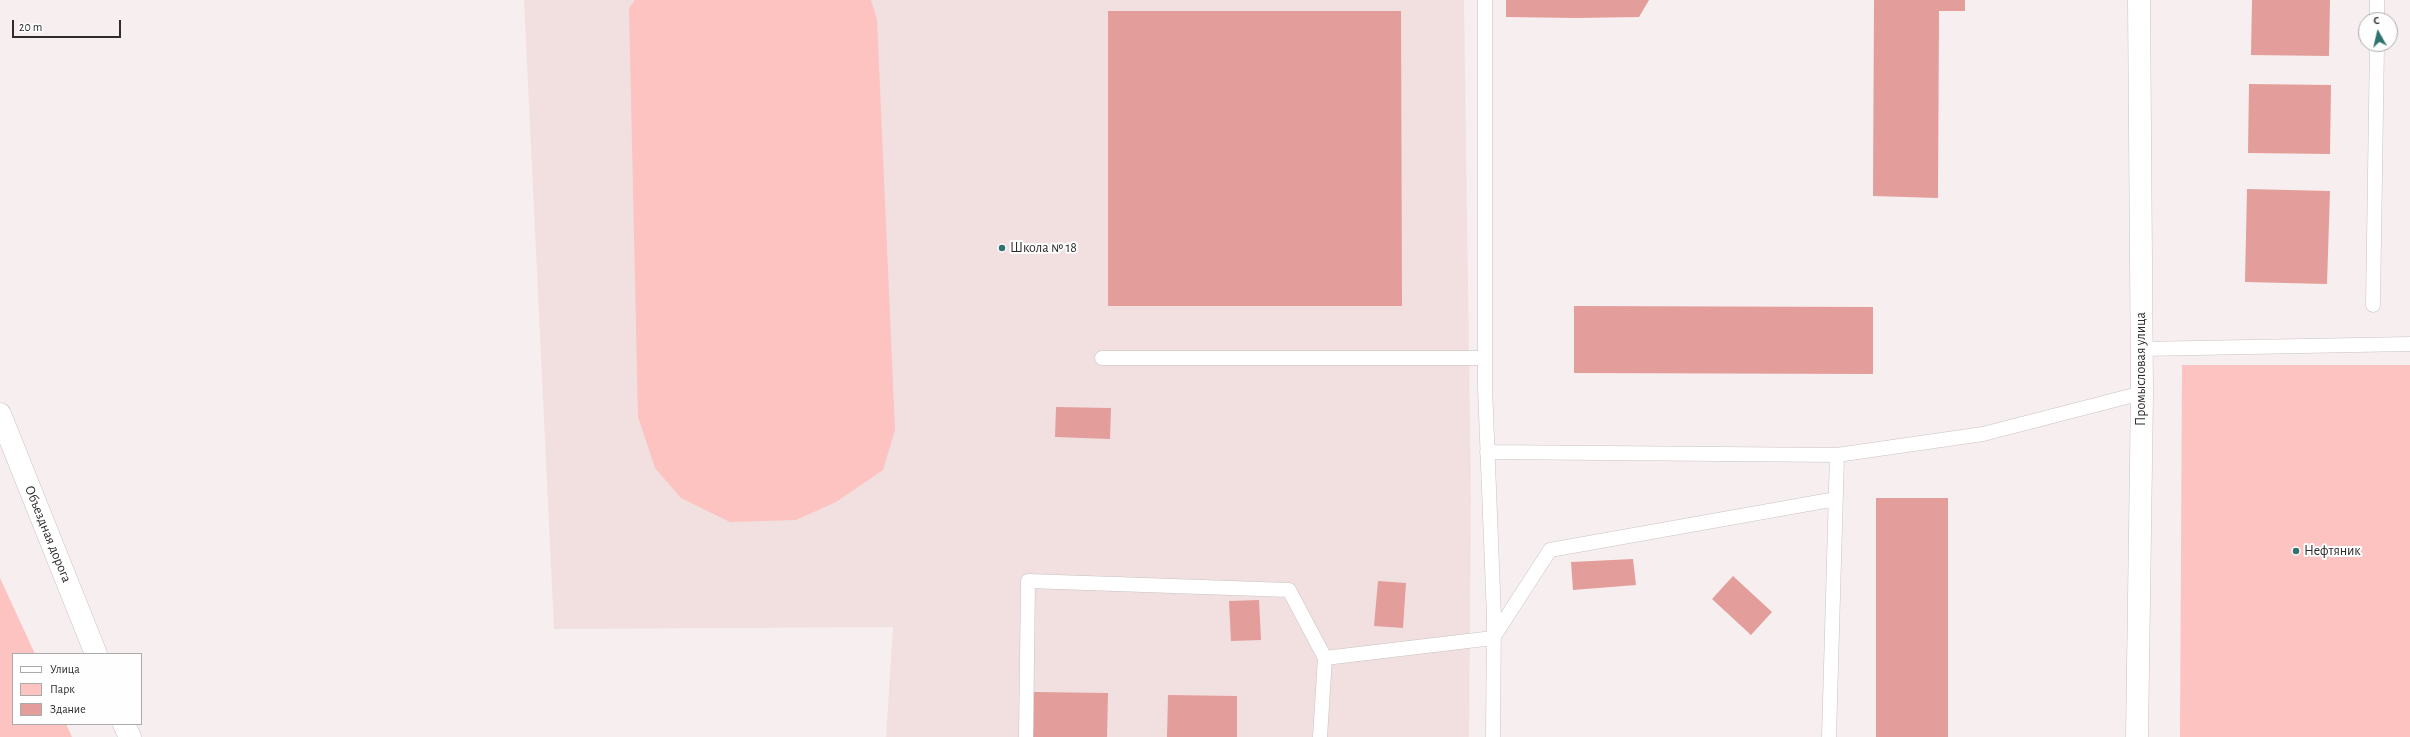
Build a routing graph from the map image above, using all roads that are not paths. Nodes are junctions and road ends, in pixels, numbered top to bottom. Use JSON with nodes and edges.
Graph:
{"nodes":[{"id":1,"x":1485,"y":0,"type":"edge"},
{"id":2,"x":2139,"y":0,"type":"edge"},
{"id":3,"x":2378,"y":0,"type":"edge"},
{"id":4,"x":2377,"y":12,"type":"edge"},
{"id":5,"x":2377,"y":52,"type":"edge"},
{"id":6,"x":2374,"y":305,"type":"dead end"},
{"id":7,"x":2410,"y":344,"type":"edge"},
{"id":8,"x":2142,"y":349,"type":"junction"},
{"id":9,"x":1102,"y":358,"type":"dead end"},
{"id":10,"x":1485,"y":358,"type":"junction"},
{"id":11,"x":2142,"y":393,"type":"junction"},
{"id":12,"x":0,"y":414,"type":"edge"},
{"id":13,"x":1487,"y":452,"type":"junction"},
{"id":14,"x":1837,"y":455,"type":"junction"},
{"id":15,"x":1836,"y":499,"type":"junction"},
{"id":16,"x":1494,"y":638,"type":"junction"},
{"id":17,"x":96,"y":653,"type":"edge"},
{"id":18,"x":1325,"y":658,"type":"junction"},
{"id":19,"x":124,"y":725,"type":"edge"},
{"id":20,"x":130,"y":737,"type":"edge"},
{"id":21,"x":1026,"y":737,"type":"edge"},
{"id":22,"x":1320,"y":737,"type":"edge"},
{"id":23,"x":1493,"y":737,"type":"edge"},
{"id":24,"x":1829,"y":737,"type":"edge"},
{"id":25,"x":2137,"y":737,"type":"edge"}],
"edges":[{"from":1,"to":10,"type":"lane"},
{"from":2,"to":8,"type":"street","name":"Промысловая улица"},
{"from":3,"to":4,"type":"lane"},
{"from":5,"to":6,"type":"lane"},
{"from":7,"to":8,"type":"lane"},
{"from":8,"to":11,"type":"street","name":"Промысловая улица"},
{"from":9,"to":10,"type":"lane"},
{"from":10,"to":13,"type":"lane"},
{"from":11,"to":14,"type":"lane"},
{"from":11,"to":25,"type":"street","name":"Промысловая улица"},
{"from":12,"to":17,"type":"street","name":"Объездная дорога"},
{"from":13,"to":14,"type":"lane"},
{"from":13,"to":16,"type":"lane"},
{"from":14,"to":15,"type":"lane"},
{"from":15,"to":16,"type":"lane"},
{"from":15,"to":24,"type":"lane"},
{"from":16,"to":18,"type":"lane"},
{"from":16,"to":23,"type":"lane"},
{"from":18,"to":21,"type":"lane"},
{"from":18,"to":22,"type":"lane"},
{"from":19,"to":20,"type":"street"}]}
